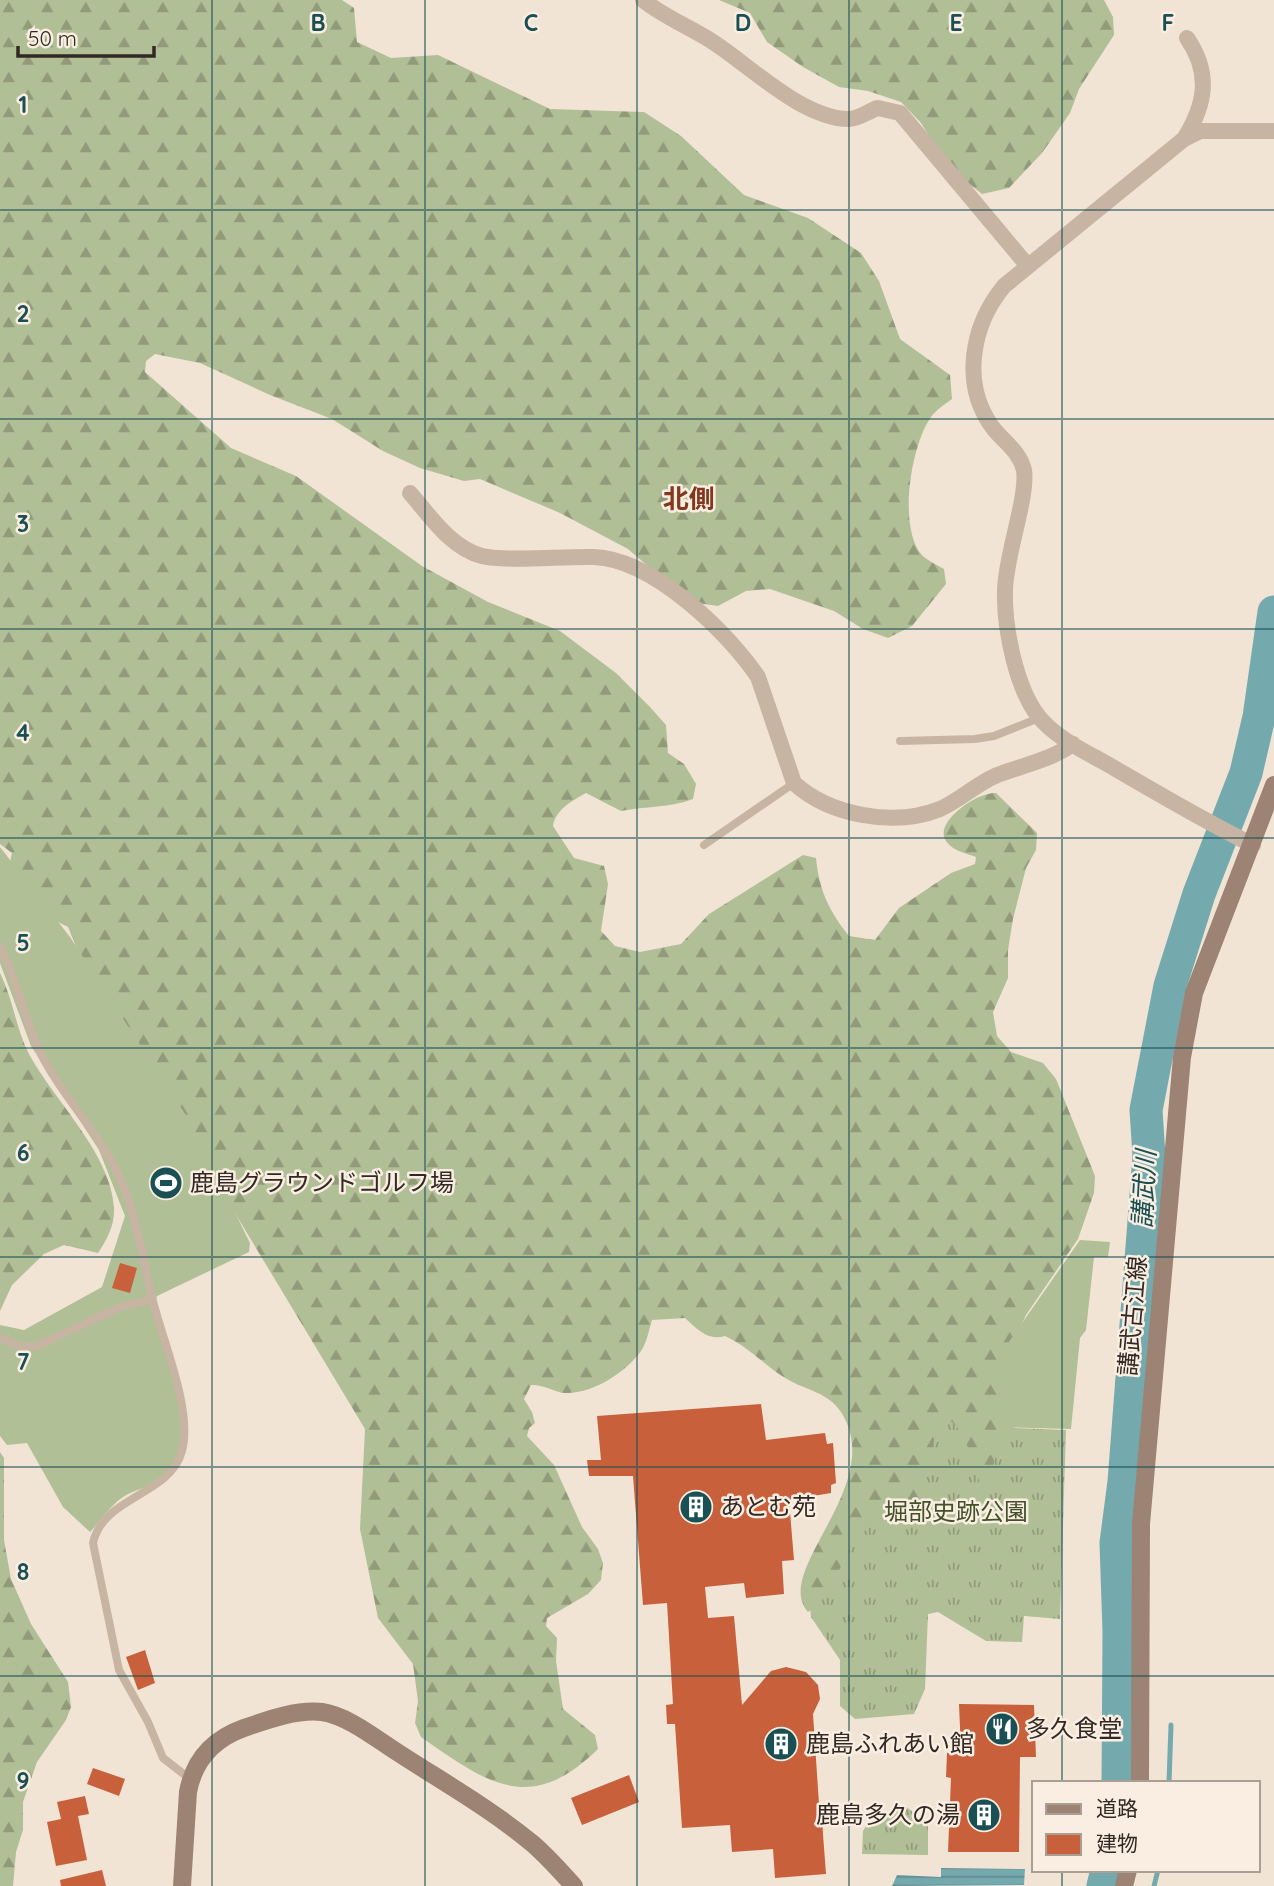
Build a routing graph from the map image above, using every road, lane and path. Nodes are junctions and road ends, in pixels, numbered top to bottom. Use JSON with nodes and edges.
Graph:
{"nodes":[{"id":1,"x":643,"y":0,"type":"edge"},
{"id":2,"x":1187,"y":38,"type":"dead end"},
{"id":3,"x":1274,"y":131,"type":"edge"},
{"id":4,"x":1184,"y":139,"type":"junction"},
{"id":5,"x":1027,"y":265,"type":"junction"},
{"id":6,"x":410,"y":494,"type":"dead end"},
{"id":7,"x":1039,"y":718,"type":"junction"},
{"id":8,"x":900,"y":741,"type":"dead end"},
{"id":9,"x":1073,"y":744,"type":"junction"},
{"id":10,"x":794,"y":783,"type":"junction"},
{"id":11,"x":1274,"y":785,"type":"edge"},
{"id":12,"x":1247,"y":841,"type":"junction"},
{"id":13,"x":704,"y":845,"type":"dead end"},
{"id":14,"x":0,"y":947,"type":"edge"},
{"id":15,"x":152,"y":1299,"type":"junction"},
{"id":16,"x":0,"y":1338,"type":"edge"},
{"id":17,"x":190,"y":1779,"type":"junction"},
{"id":18,"x":1140,"y":1781,"type":"edge"},
{"id":19,"x":182,"y":1886,"type":"edge"},
{"id":20,"x":574,"y":1886,"type":"edge"}],
"edges":[{"from":1,"to":5,"type":"street"},
{"from":2,"to":4,"type":"street"},
{"from":3,"to":4,"type":"street"},
{"from":4,"to":5,"type":"street"},
{"from":5,"to":7,"type":"street"},
{"from":6,"to":10,"type":"street"},
{"from":7,"to":8,"type":"lane"},
{"from":7,"to":9,"type":"street"},
{"from":9,"to":10,"type":"street"},
{"from":9,"to":12,"type":"street"},
{"from":10,"to":13,"type":"lane"},
{"from":11,"to":12,"type":"main road","name":"講武古江線"},
{"from":12,"to":18,"type":"main road","name":"講武古江線"},
{"from":14,"to":15,"type":"lane"},
{"from":15,"to":16,"type":"lane"},
{"from":15,"to":17,"type":"lane"},
{"from":17,"to":19,"type":"main road"},
{"from":17,"to":20,"type":"main road"}]}
